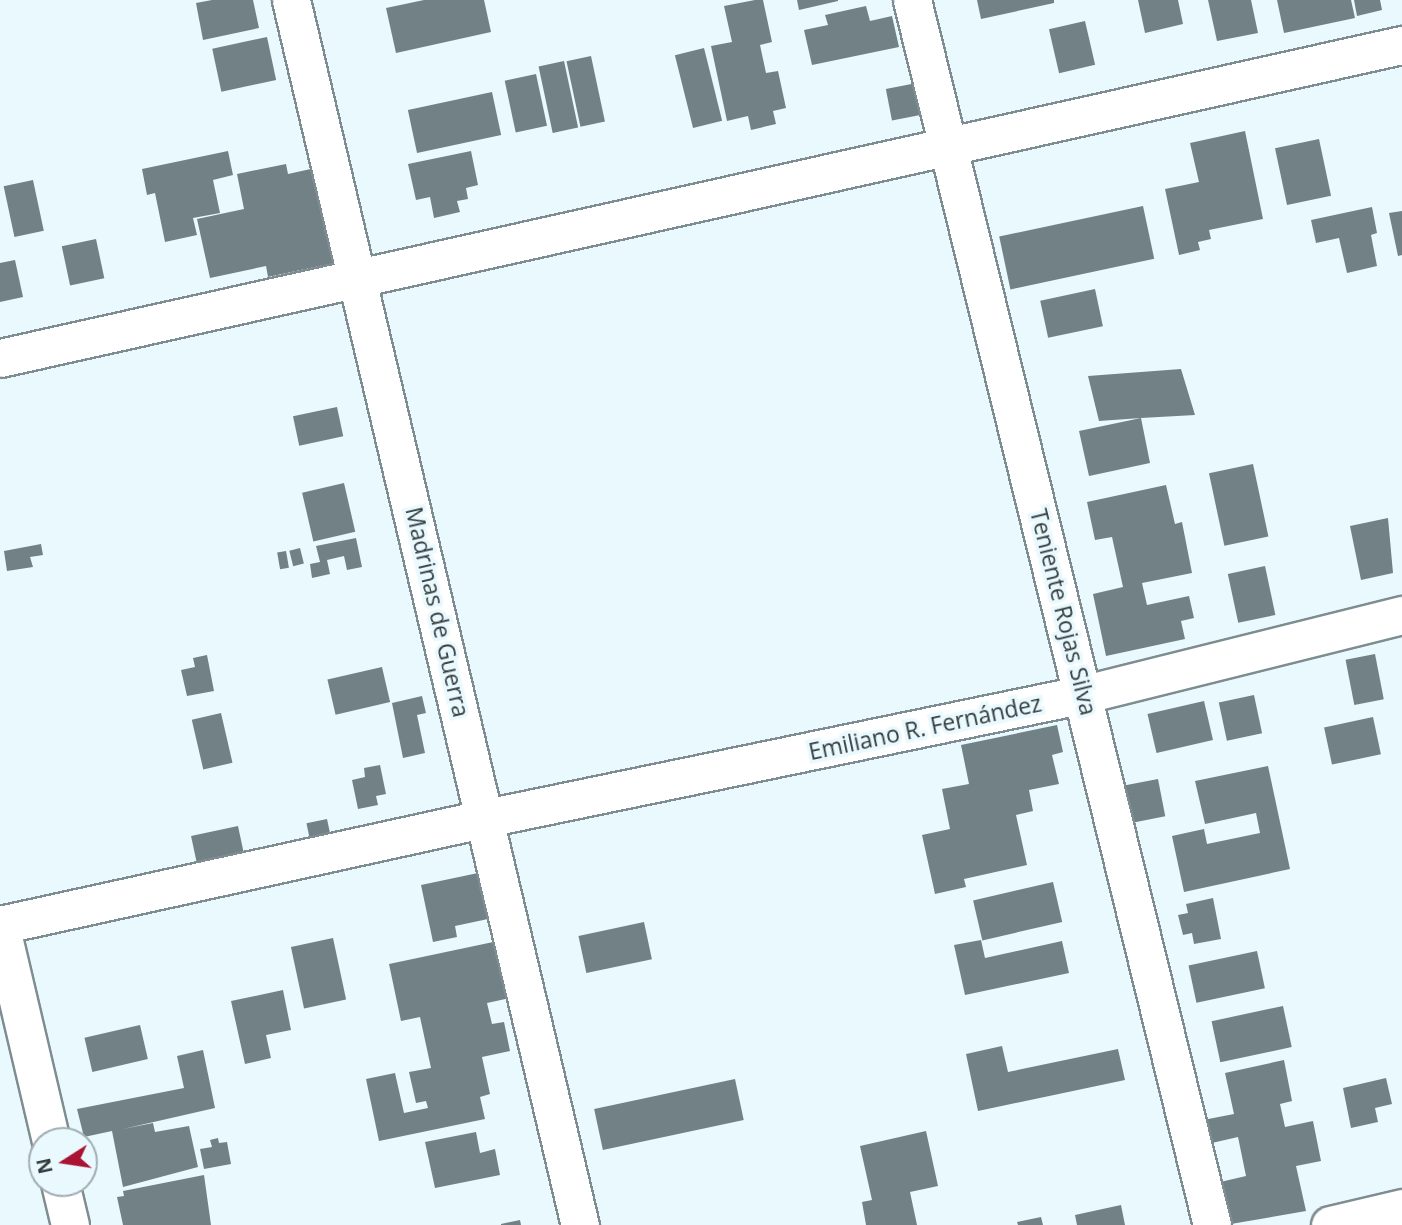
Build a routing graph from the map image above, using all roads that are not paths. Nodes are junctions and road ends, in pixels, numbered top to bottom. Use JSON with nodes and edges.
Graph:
{"nodes":[{"id":1,"x":291,"y":0,"type":"edge"},
{"id":2,"x":912,"y":0,"type":"edge"},
{"id":3,"x":1402,"y":45,"type":"edge"},
{"id":4,"x":948,"y":144,"type":"junction"},
{"id":5,"x":360,"y":279,"type":"junction"},
{"id":6,"x":0,"y":358,"type":"edge"},
{"id":7,"x":1402,"y":615,"type":"edge"},
{"id":8,"x":1085,"y":694,"type":"junction"},
{"id":9,"x":486,"y":818,"type":"junction"},
{"id":10,"x":0,"y":924,"type":"edge"},
{"id":11,"x":48,"y":1127,"type":"edge"},
{"id":12,"x":63,"y":1197,"type":"edge"},
{"id":13,"x":1402,"y":1208,"type":"edge"},
{"id":14,"x":70,"y":1225,"type":"edge"},
{"id":15,"x":580,"y":1225,"type":"edge"},
{"id":16,"x":1212,"y":1225,"type":"edge"},
{"id":17,"x":1331,"y":1225,"type":"edge"}],
"edges":[{"from":1,"to":5,"type":"street","name":"Madrinas de Guerra"},
{"from":2,"to":4,"type":"street","name":"Teniente Rojas Silva"},
{"from":3,"to":4,"type":"street"},
{"from":4,"to":5,"type":"street"},
{"from":4,"to":8,"type":"street","name":"Teniente Rojas Silva"},
{"from":5,"to":6,"type":"street"},
{"from":5,"to":9,"type":"street","name":"Madrinas de Guerra"},
{"from":7,"to":8,"type":"street","name":"Emiliano R. Fernández"},
{"from":8,"to":9,"type":"street","name":"Emiliano R. Fernández"},
{"from":8,"to":16,"type":"street","name":"Teniente Rojas Silva"},
{"from":9,"to":10,"type":"street","name":"Emiliano R. Fernández"},
{"from":9,"to":15,"type":"street","name":"Madrinas de Guerra"},
{"from":10,"to":11,"type":"street"},
{"from":12,"to":14,"type":"street"},
{"from":13,"to":17,"type":"street"}]}
